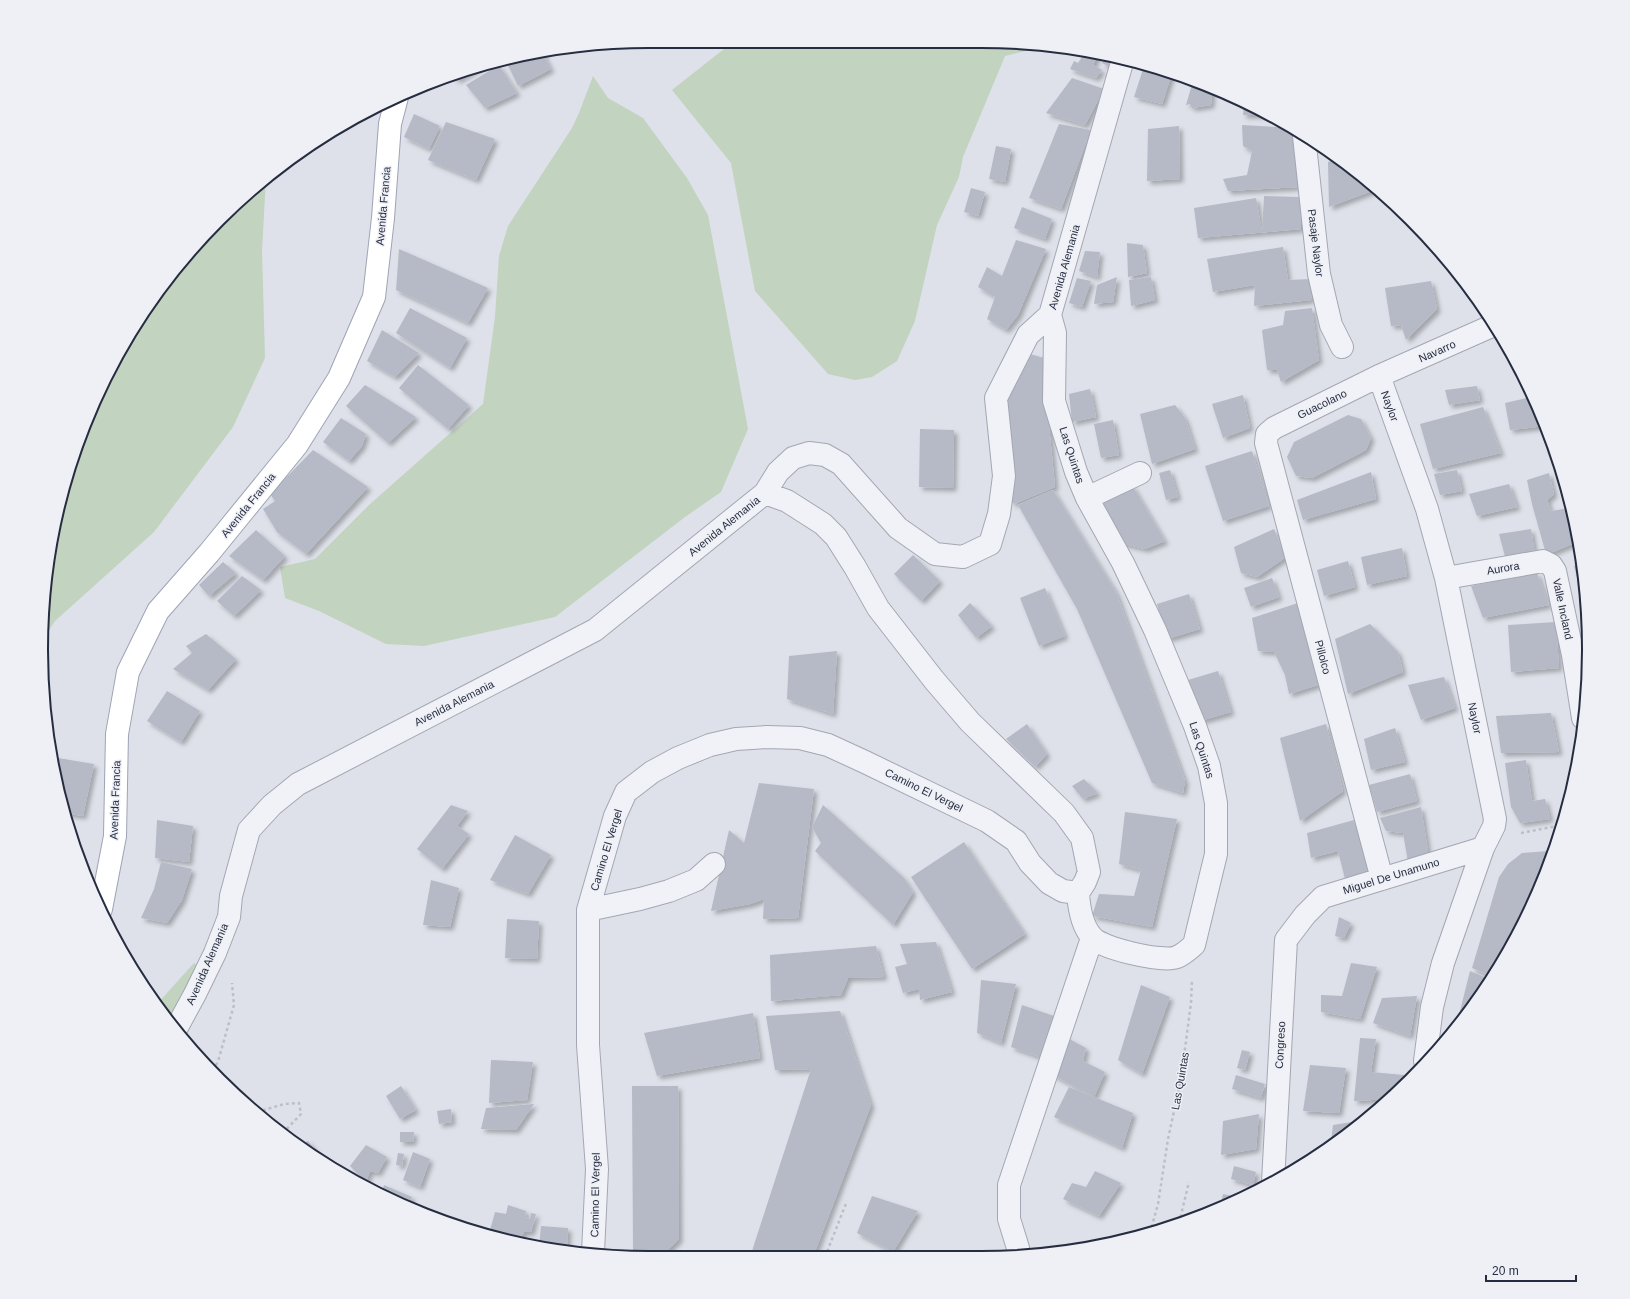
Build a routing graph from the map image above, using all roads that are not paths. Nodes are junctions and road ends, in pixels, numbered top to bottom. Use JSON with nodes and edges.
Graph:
{"nodes":[{"id":1,"x":1120,"y":65,"type":"edge"},
{"id":2,"x":395,"y":105,"type":"edge"},
{"id":3,"x":1305,"y":143,"type":"edge"},
{"id":4,"x":1050,"y":315,"type":"junction"},
{"id":5,"x":1488,"y":328,"type":"edge"},
{"id":6,"x":1342,"y":347,"type":"dead end"},
{"id":7,"x":1379,"y":376,"type":"junction"},
{"id":8,"x":1267,"y":434,"type":"joint"},
{"id":9,"x":1140,"y":473,"type":"dead end"},
{"id":10,"x":765,"y":493,"type":"junction"},
{"id":11,"x":1087,"y":498,"type":"junction"},
{"id":12,"x":1555,"y":571,"type":"joint"},
{"id":13,"x":1446,"y":578,"type":"junction"},
{"id":14,"x":1580,"y":700,"type":"edge"},
{"id":15,"x":1483,"y":848,"type":"junction"},
{"id":16,"x":714,"y":864,"type":"dead end"},
{"id":17,"x":1382,"y":879,"type":"junction"},
{"id":18,"x":1078,"y":893,"type":"junction"},
{"id":19,"x":103,"y":900,"type":"edge"},
{"id":20,"x":588,"y":910,"type":"junction"},
{"id":21,"x":1305,"y":915,"type":"joint"},
{"id":22,"x":1092,"y":938,"type":"junction"},
{"id":23,"x":179,"y":1024,"type":"edge"},
{"id":24,"x":1426,"y":1054,"type":"edge"},
{"id":25,"x":1273,"y":1174,"type":"edge"},
{"id":26,"x":593,"y":1248,"type":"edge"},
{"id":27,"x":1018,"y":1250,"type":"edge"}],
"edges":[{"from":1,"to":4,"type":"street","name":"Avenida Alemania"},
{"from":2,"to":19,"type":"main road","name":"Avenida Francia"},
{"from":3,"to":6,"type":"street","name":"Pasaje Naylor"},
{"from":4,"to":10,"type":"street","name":"Avenida Alemania"},
{"from":4,"to":11,"type":"street","name":"Las Quintas"},
{"from":5,"to":7,"type":"street","name":"Navarro"},
{"from":7,"to":8,"type":"street","name":"Guacolano"},
{"from":7,"to":13,"type":"street","name":"Naylor"},
{"from":8,"to":17,"type":"street","name":"Pillolco"},
{"from":9,"to":11,"type":"street"},
{"from":10,"to":18,"type":"street"},
{"from":10,"to":23,"type":"street","name":"Avenida Alemania"},
{"from":11,"to":22,"type":"street","name":"Las Quintas"},
{"from":12,"to":13,"type":"street","name":"Aurora"},
{"from":12,"to":14,"type":"street","name":"Valle Incland"},
{"from":13,"to":15,"type":"street","name":"Naylor"},
{"from":15,"to":17,"type":"street","name":"Miguel De Unamuno"},
{"from":15,"to":24,"type":"street","name":"Naylor"},
{"from":16,"to":20,"type":"street"},
{"from":17,"to":21,"type":"street","name":"Miguel De Unamuno"},
{"from":18,"to":20,"type":"street","name":"Camino El Vergel"},
{"from":18,"to":22,"type":"street"},
{"from":20,"to":26,"type":"street","name":"Camino El Vergel"},
{"from":21,"to":25,"type":"street","name":"Congreso"},
{"from":22,"to":27,"type":"street"}]}
